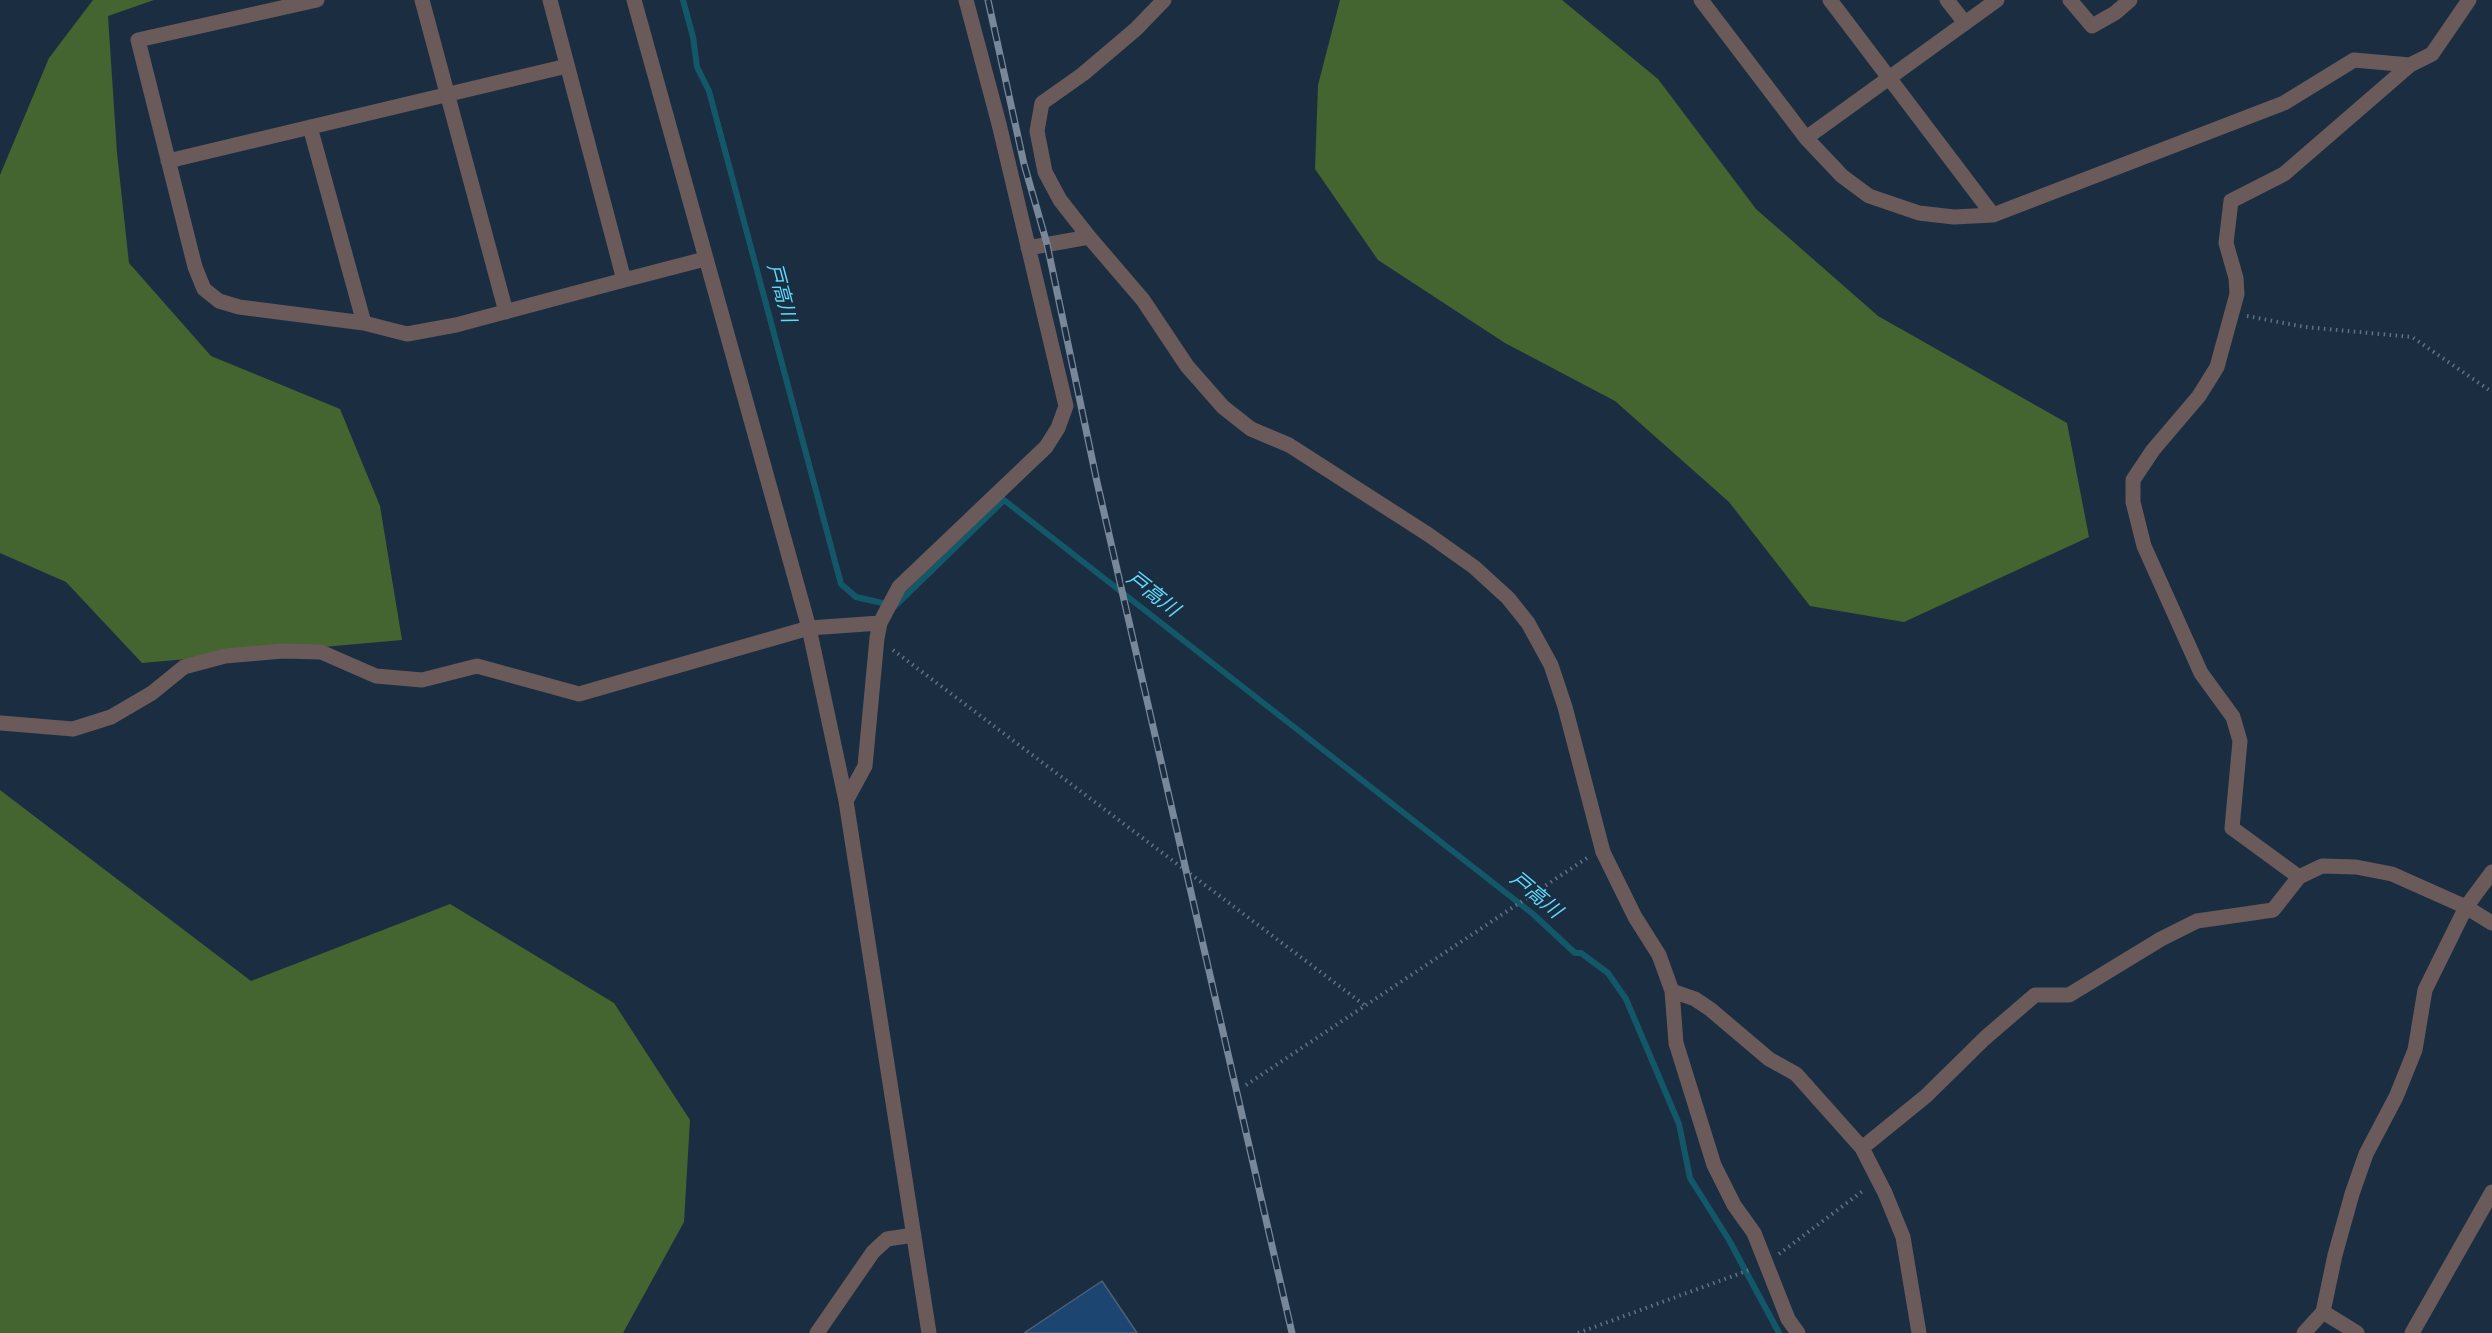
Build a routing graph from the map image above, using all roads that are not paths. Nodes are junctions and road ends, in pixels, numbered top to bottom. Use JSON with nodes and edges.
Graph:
{"nodes":[{"id":1,"x":317,"y":0,"type":"edge"},
{"id":2,"x":422,"y":0,"type":"edge"},
{"id":3,"x":550,"y":0,"type":"edge"},
{"id":4,"x":634,"y":0,"type":"edge"},
{"id":5,"x":966,"y":0,"type":"edge"},
{"id":6,"x":1164,"y":0,"type":"edge"},
{"id":7,"x":1701,"y":0,"type":"edge"},
{"id":8,"x":1830,"y":0,"type":"edge"},
{"id":9,"x":1947,"y":0,"type":"edge"},
{"id":10,"x":1997,"y":0,"type":"edge"},
{"id":11,"x":2070,"y":0,"type":"edge"},
{"id":12,"x":2130,"y":0,"type":"edge"},
{"id":13,"x":2469,"y":0,"type":"edge"},
{"id":14,"x":1965,"y":23,"type":"junction"},
{"id":15,"x":2410,"y":65,"type":"junction"},
{"id":16,"x":567,"y":66,"type":"junction"},
{"id":17,"x":1889,"y":78,"type":"junction"},
{"id":18,"x":447,"y":95,"type":"junction"},
{"id":19,"x":310,"y":127,"type":"junction"},
{"id":20,"x":1806,"y":138,"type":"junction"},
{"id":21,"x":168,"y":161,"type":"junction"},
{"id":22,"x":1993,"y":215,"type":"junction"},
{"id":23,"x":1089,"y":237,"type":"junction"},
{"id":24,"x":1028,"y":248,"type":"junction"},
{"id":25,"x":705,"y":259,"type":"junction"},
{"id":26,"x":624,"y":280,"type":"junction"},
{"id":27,"x":506,"y":312,"type":"junction"},
{"id":28,"x":364,"y":323,"type":"junction"},
{"id":29,"x":809,"y":628,"type":"junction"},
{"id":30,"x":878,"y":631,"type":"junction"},
{"id":31,"x":1,"y":723,"type":"edge"},
{"id":32,"x":846,"y":801,"type":"junction"},
{"id":33,"x":2492,"y":872,"type":"edge"},
{"id":34,"x":2299,"y":877,"type":"junction"},
{"id":35,"x":2466,"y":907,"type":"junction"},
{"id":36,"x":2492,"y":923,"type":"edge"},
{"id":37,"x":1672,"y":991,"type":"junction"},
{"id":38,"x":1862,"y":1148,"type":"junction"},
{"id":39,"x":2492,"y":1192,"type":"edge"},
{"id":40,"x":914,"y":1235,"type":"junction"},
{"id":41,"x":2323,"y":1312,"type":"junction"},
{"id":42,"x":817,"y":1333,"type":"edge"},
{"id":43,"x":929,"y":1333,"type":"edge"},
{"id":44,"x":1798,"y":1333,"type":"edge"},
{"id":45,"x":1919,"y":1333,"type":"edge"},
{"id":46,"x":2304,"y":1333,"type":"edge"},
{"id":47,"x":2357,"y":1333,"type":"edge"},
{"id":48,"x":2412,"y":1333,"type":"edge"}],
"edges":[{"from":1,"to":21,"type":"street"},
{"from":2,"to":18,"type":"street"},
{"from":3,"to":16,"type":"street"},
{"from":4,"to":25,"type":"street"},
{"from":5,"to":24,"type":"street"},
{"from":6,"to":23,"type":"street"},
{"from":7,"to":20,"type":"street"},
{"from":8,"to":17,"type":"street"},
{"from":9,"to":14,"type":"street"},
{"from":10,"to":14,"type":"street"},
{"from":11,"to":12,"type":"street"},
{"from":13,"to":15,"type":"street"},
{"from":14,"to":17,"type":"street"},
{"from":15,"to":22,"type":"street"},
{"from":15,"to":34,"type":"street"},
{"from":16,"to":18,"type":"street"},
{"from":16,"to":26,"type":"street"},
{"from":17,"to":20,"type":"street"},
{"from":17,"to":22,"type":"street"},
{"from":18,"to":19,"type":"street"},
{"from":18,"to":27,"type":"street"},
{"from":19,"to":21,"type":"street"},
{"from":19,"to":28,"type":"street"},
{"from":20,"to":22,"type":"street"},
{"from":21,"to":28,"type":"street"},
{"from":23,"to":24,"type":"street"},
{"from":23,"to":37,"type":"street"},
{"from":24,"to":30,"type":"street"},
{"from":25,"to":26,"type":"street"},
{"from":25,"to":29,"type":"street"},
{"from":26,"to":27,"type":"street"},
{"from":27,"to":28,"type":"street"},
{"from":29,"to":30,"type":"street"},
{"from":29,"to":31,"type":"street"},
{"from":29,"to":32,"type":"street"},
{"from":30,"to":32,"type":"street"},
{"from":32,"to":40,"type":"street"},
{"from":33,"to":35,"type":"street"},
{"from":34,"to":35,"type":"street"},
{"from":34,"to":38,"type":"street"},
{"from":35,"to":36,"type":"street"},
{"from":35,"to":41,"type":"street"},
{"from":37,"to":38,"type":"street"},
{"from":37,"to":44,"type":"street"},
{"from":38,"to":45,"type":"street"},
{"from":39,"to":48,"type":"street"},
{"from":40,"to":42,"type":"street"},
{"from":40,"to":43,"type":"street"},
{"from":41,"to":46,"type":"street"},
{"from":41,"to":47,"type":"street"}]}
